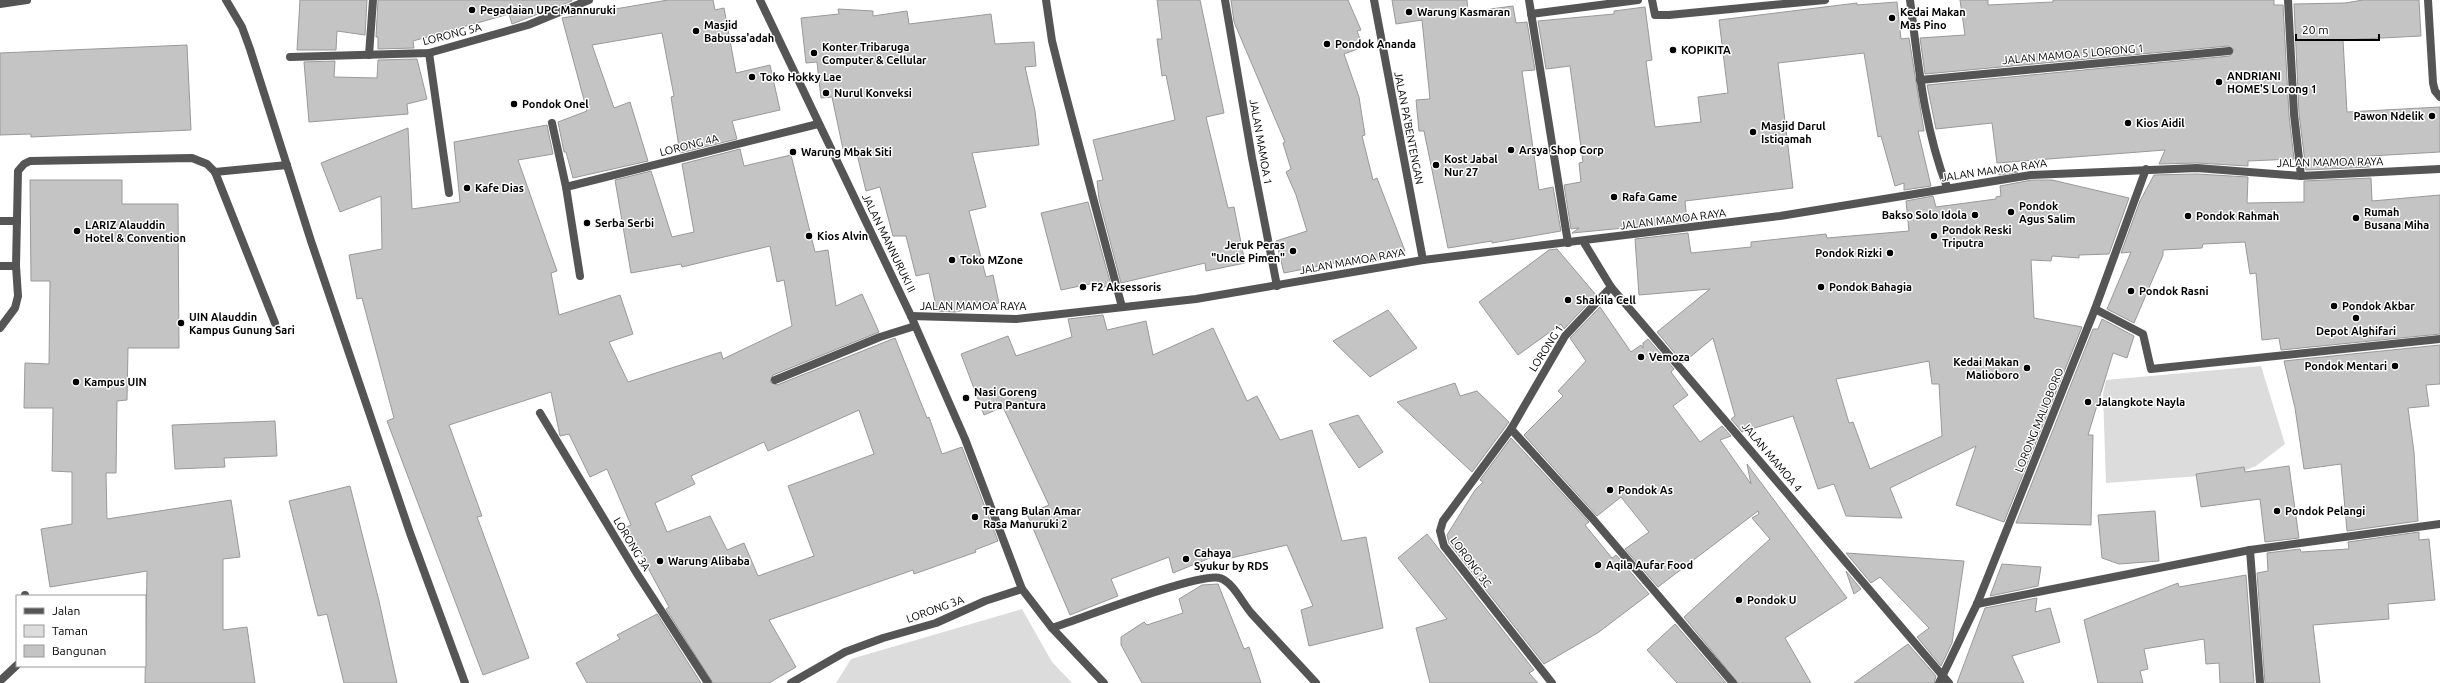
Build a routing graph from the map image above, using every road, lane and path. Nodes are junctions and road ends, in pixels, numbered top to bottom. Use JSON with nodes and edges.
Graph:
{"nodes":[{"id":1,"x":27,"y":0,"type":"edge"},
{"id":2,"x":226,"y":0,"type":"edge"},
{"id":3,"x":373,"y":0,"type":"edge"},
{"id":4,"x":589,"y":0,"type":"edge"},
{"id":5,"x":760,"y":0,"type":"edge"},
{"id":6,"x":1046,"y":0,"type":"edge"},
{"id":7,"x":1226,"y":0,"type":"edge"},
{"id":8,"x":1374,"y":0,"type":"edge"},
{"id":9,"x":1529,"y":0,"type":"edge"},
{"id":10,"x":1638,"y":0,"type":"edge"},
{"id":11,"x":1652,"y":0,"type":"edge"},
{"id":12,"x":1826,"y":0,"type":"edge"},
{"id":13,"x":1910,"y":0,"type":"edge"},
{"id":14,"x":2288,"y":0,"type":"edge"},
{"id":15,"x":2428,"y":0,"type":"edge"},
{"id":16,"x":0,"y":4,"type":"edge"},
{"id":17,"x":1531,"y":14,"type":"junction"},
{"id":18,"x":2229,"y":51,"type":"dead end"},
{"id":19,"x":428,"y":53,"type":"junction"},
{"id":20,"x":369,"y":55,"type":"junction"},
{"id":21,"x":290,"y":57,"type":"dead end"},
{"id":22,"x":1920,"y":80,"type":"junction"},
{"id":23,"x":2440,"y":97,"type":"edge"},
{"id":24,"x":552,"y":123,"type":"dead end"},
{"id":25,"x":818,"y":124,"type":"junction"},
{"id":26,"x":286,"y":165,"type":"junction"},
{"id":27,"x":2146,"y":169,"type":"junction"},
{"id":28,"x":2440,"y":169,"type":"edge"},
{"id":29,"x":215,"y":172,"type":"junction"},
{"id":30,"x":2301,"y":176,"type":"junction"},
{"id":31,"x":566,"y":187,"type":"junction"},
{"id":32,"x":1947,"y":187,"type":"junction"},
{"id":33,"x":448,"y":192,"type":"dead end"},
{"id":34,"x":0,"y":221,"type":"edge"},
{"id":35,"x":17,"y":221,"type":"junction"},
{"id":36,"x":1583,"y":241,"type":"junction"},
{"id":37,"x":1568,"y":243,"type":"junction"},
{"id":38,"x":1423,"y":260,"type":"junction"},
{"id":39,"x":0,"y":266,"type":"edge"},
{"id":40,"x":16,"y":266,"type":"junction"},
{"id":41,"x":580,"y":276,"type":"dead end"},
{"id":42,"x":1277,"y":286,"type":"junction"},
{"id":43,"x":1611,"y":287,"type":"junction"},
{"id":44,"x":1122,"y":306,"type":"junction"},
{"id":45,"x":2095,"y":309,"type":"junction"},
{"id":46,"x":911,"y":316,"type":"junction"},
{"id":47,"x":276,"y":323,"type":"dead end"},
{"id":48,"x":1,"y":325,"type":"edge"},
{"id":49,"x":915,"y":326,"type":"junction"},
{"id":50,"x":2440,"y":339,"type":"edge"},
{"id":51,"x":775,"y":380,"type":"dead end"},
{"id":52,"x":540,"y":414,"type":"dead end"},
{"id":53,"x":1510,"y":429,"type":"junction"},
{"id":54,"x":2440,"y":524,"type":"edge"},
{"id":55,"x":2250,"y":550,"type":"junction"},
{"id":56,"x":1022,"y":589,"type":"junction"},
{"id":57,"x":1977,"y":604,"type":"junction"},
{"id":58,"x":1052,"y":628,"type":"junction"},
{"id":59,"x":16,"y":666,"type":"edge"},
{"id":60,"x":1941,"y":679,"type":"edge"},
{"id":61,"x":0,"y":681,"type":"edge"},
{"id":62,"x":465,"y":683,"type":"edge"},
{"id":63,"x":708,"y":683,"type":"edge"},
{"id":64,"x":791,"y":683,"type":"edge"},
{"id":65,"x":1104,"y":683,"type":"edge"},
{"id":66,"x":1316,"y":683,"type":"edge"},
{"id":67,"x":1552,"y":683,"type":"edge"},
{"id":68,"x":1734,"y":683,"type":"edge"},
{"id":69,"x":1949,"y":683,"type":"edge"},
{"id":70,"x":2260,"y":683,"type":"edge"}],
"edges":[{"from":1,"to":16,"type":"street"},
{"from":2,"to":26,"type":"street"},
{"from":3,"to":20,"type":"street"},
{"from":4,"to":19,"type":"street","name":"LORONG 5A"},
{"from":5,"to":25,"type":"street","name":"JALAN MANNURUKI II"},
{"from":6,"to":44,"type":"street"},
{"from":7,"to":42,"type":"street","name":"JALAN MAMOA 1"},
{"from":8,"to":38,"type":"street","name":"JALAN PA'BENTENGAN"},
{"from":9,"to":17,"type":"street"},
{"from":10,"to":17,"type":"street"},
{"from":11,"to":12,"type":"street"},
{"from":13,"to":22,"type":"street"},
{"from":14,"to":30,"type":"street"},
{"from":15,"to":23,"type":"street"},
{"from":17,"to":37,"type":"street"},
{"from":18,"to":22,"type":"street","name":"JALAN MAMOA 5 LORONG 1"},
{"from":19,"to":20,"type":"street","name":"LORONG 5A"},
{"from":19,"to":33,"type":"street"},
{"from":20,"to":21,"type":"street","name":"LORONG 5A"},
{"from":22,"to":32,"type":"street"},
{"from":24,"to":31,"type":"street"},
{"from":25,"to":31,"type":"street","name":"LORONG 4A"},
{"from":25,"to":46,"type":"street","name":"JALAN MANNURUKI II"},
{"from":26,"to":29,"type":"street"},
{"from":26,"to":62,"type":"street"},
{"from":27,"to":30,"type":"street","name":"JALAN MAMOA RAYA"},
{"from":27,"to":32,"type":"street","name":"JALAN MAMOA RAYA"},
{"from":27,"to":45,"type":"street","name":"LORONG MALIOBORO"},
{"from":28,"to":30,"type":"street","name":"JALAN MAMOA RAYA"},
{"from":29,"to":35,"type":"street"},
{"from":29,"to":47,"type":"street"},
{"from":31,"to":41,"type":"street"},
{"from":32,"to":36,"type":"street","name":"JALAN MAMOA RAYA"},
{"from":34,"to":35,"type":"street"},
{"from":35,"to":40,"type":"street"},
{"from":36,"to":37,"type":"street","name":"JALAN MAMOA RAYA"},
{"from":36,"to":43,"type":"street","name":"JALAN MAMOA 4"},
{"from":37,"to":38,"type":"street","name":"JALAN MAMOA RAYA"},
{"from":38,"to":42,"type":"street","name":"JALAN MAMOA RAYA"},
{"from":39,"to":40,"type":"street"},
{"from":40,"to":48,"type":"street"},
{"from":42,"to":44,"type":"street","name":"JALAN MAMOA RAYA"},
{"from":43,"to":53,"type":"street","name":"LORONG 1"},
{"from":43,"to":60,"type":"street","name":"JALAN MAMOA 4"},
{"from":44,"to":46,"type":"street","name":"JALAN MAMOA RAYA"},
{"from":45,"to":50,"type":"street"},
{"from":45,"to":57,"type":"street","name":"LORONG MALIOBORO"},
{"from":46,"to":49,"type":"street","name":"JALAN MANNURUKI II"},
{"from":49,"to":51,"type":"street"},
{"from":49,"to":56,"type":"street","name":"JALAN MANNURUKI II"},
{"from":52,"to":63,"type":"street","name":"LORONG 3A"},
{"from":53,"to":67,"type":"street","name":"LORONG 3C"},
{"from":53,"to":68,"type":"street"},
{"from":54,"to":55,"type":"street"},
{"from":55,"to":57,"type":"street"},
{"from":55,"to":70,"type":"street"},
{"from":56,"to":58,"type":"street","name":"JALAN MANNURUKI II"},
{"from":56,"to":64,"type":"street","name":"LORONG 3A"},
{"from":57,"to":60,"type":"street","name":"LORONG MALIOBORO"},
{"from":58,"to":65,"type":"street","name":"JALAN MANNURUKI II"},
{"from":58,"to":66,"type":"street"},
{"from":59,"to":61,"type":"street"},
{"from":60,"to":69,"type":"street","name":"JALAN MAMOA 4"}]}
